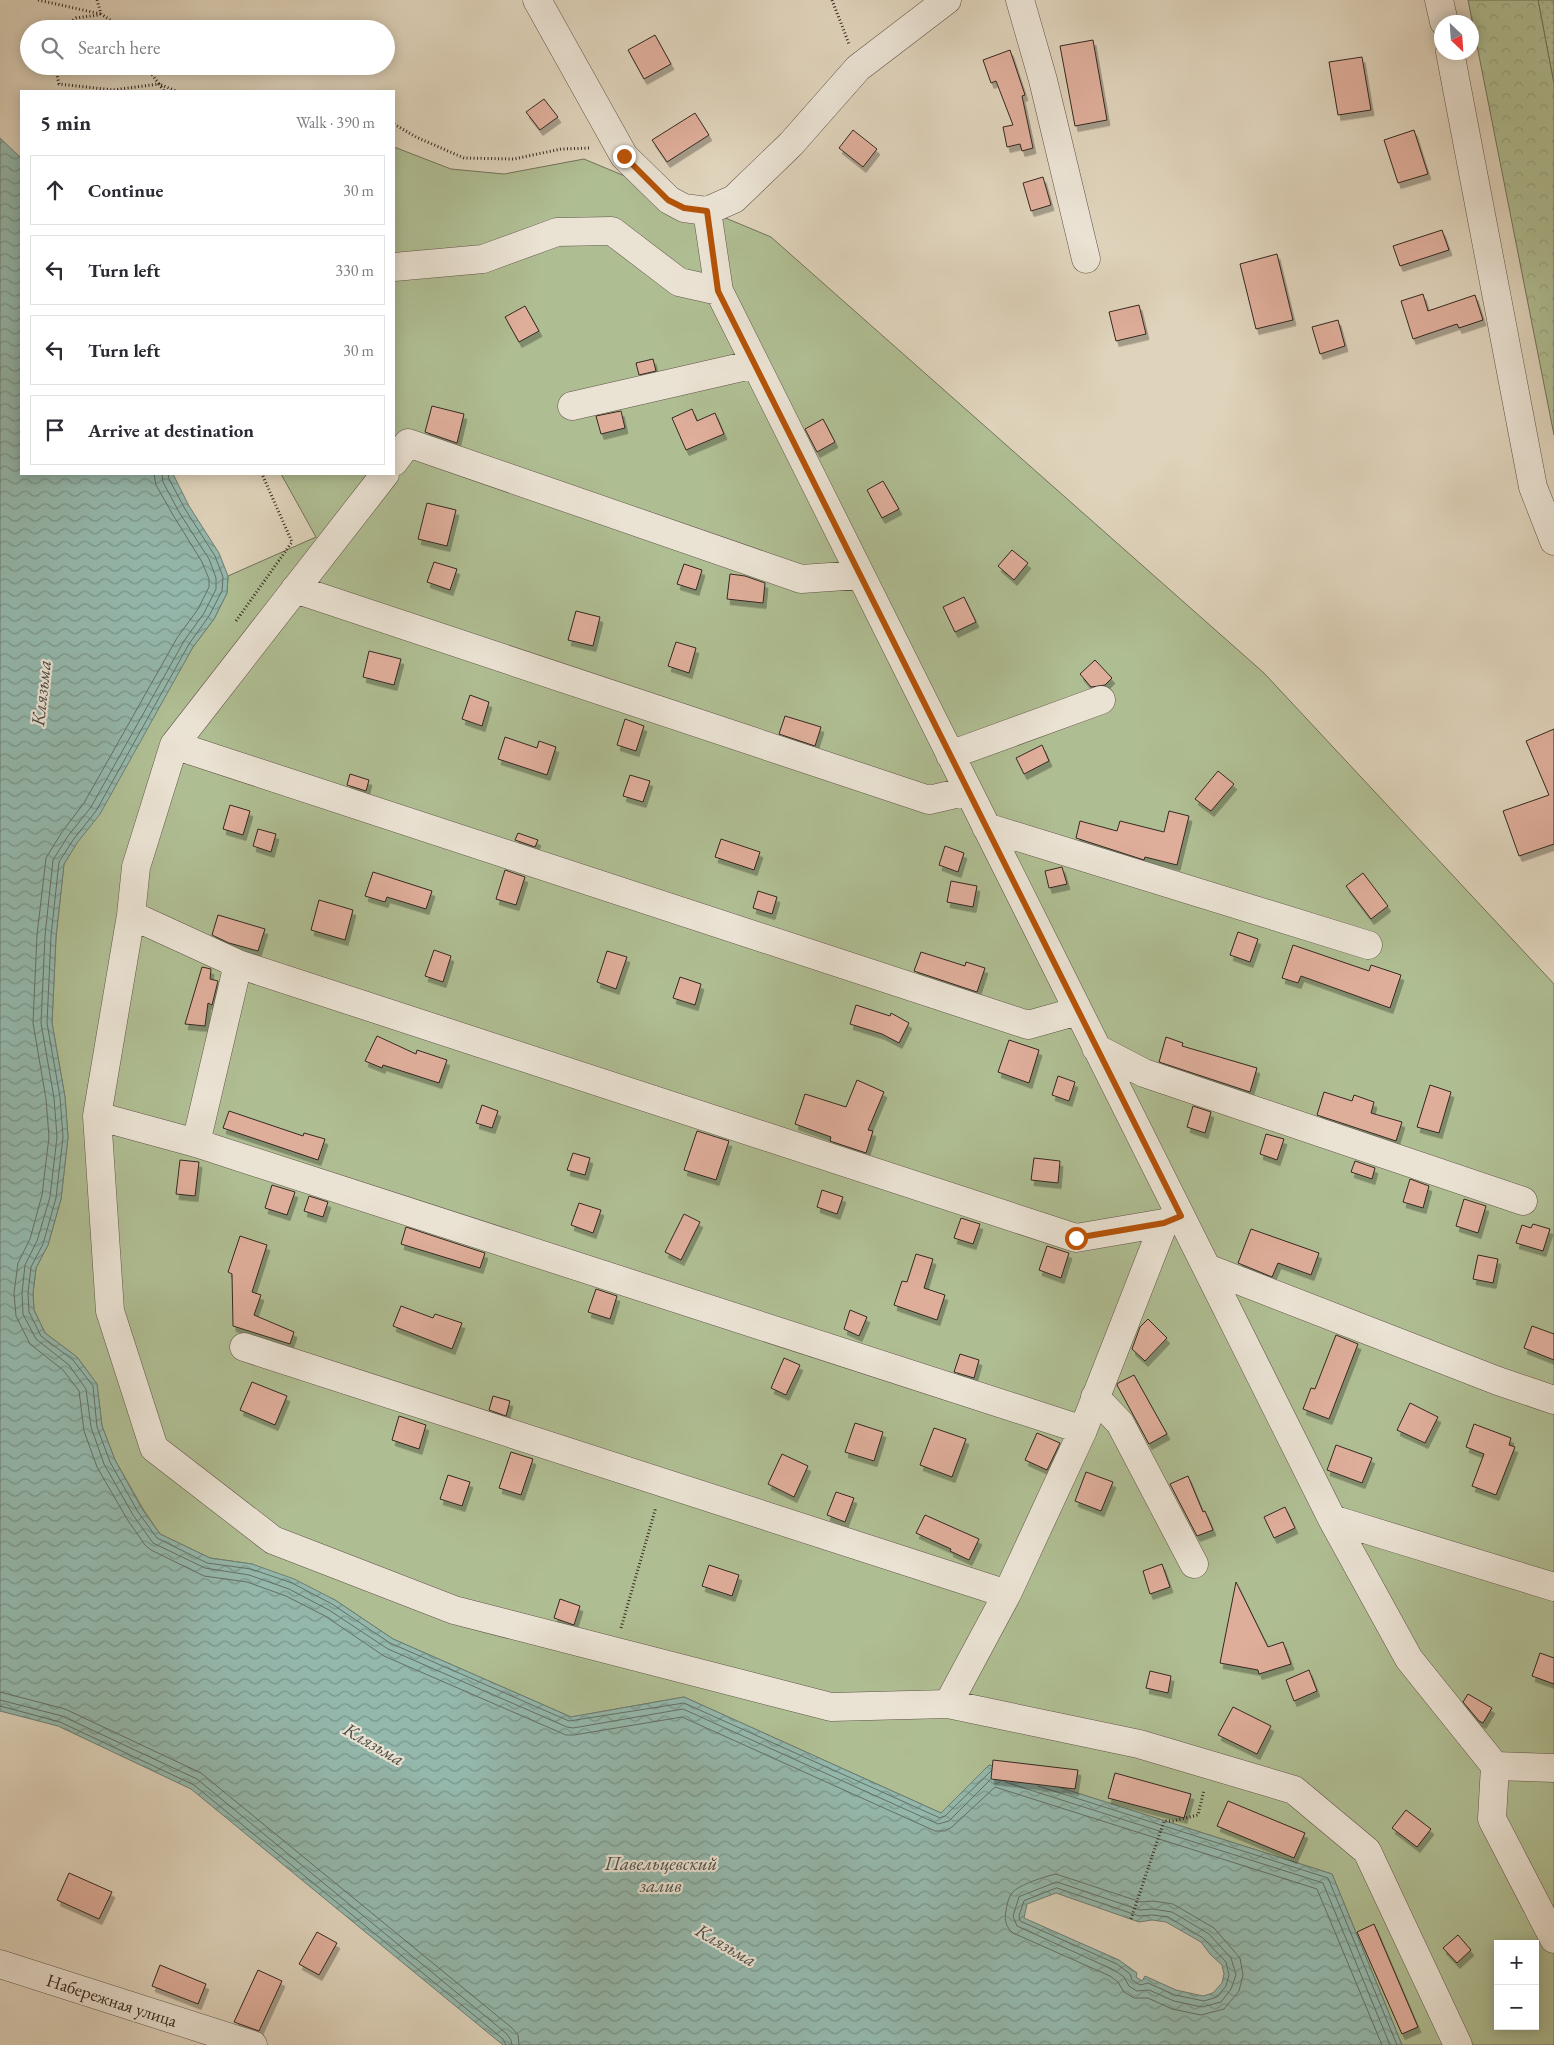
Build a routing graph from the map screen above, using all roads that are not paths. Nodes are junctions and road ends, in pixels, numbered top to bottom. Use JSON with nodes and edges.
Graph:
{"nodes":[{"id":1,"x":537,"y":0,"type":"edge"},
{"id":2,"x":947,"y":0,"type":"edge"},
{"id":3,"x":1020,"y":0,"type":"edge"},
{"id":4,"x":1440,"y":0,"type":"edge"},
{"id":5,"x":1443,"y":15,"type":"edge"},
{"id":6,"x":1452,"y":60,"type":"edge"},
{"id":7,"x":707,"y":211,"type":"junction"},
{"id":8,"x":1086,"y":259,"type":"dead end"},
{"id":9,"x":395,"y":267,"type":"edge"},
{"id":10,"x":718,"y":291,"type":"junction"},
{"id":11,"x":755,"y":364,"type":"junction"},
{"id":12,"x":572,"y":406,"type":"dead end"},
{"id":13,"x":395,"y":461,"type":"edge"},
{"id":14,"x":384,"y":475,"type":"edge"},
{"id":15,"x":1554,"y":541,"type":"edge"},
{"id":16,"x":860,"y":575,"type":"junction"},
{"id":17,"x":295,"y":589,"type":"junction"},
{"id":18,"x":1101,"y":700,"type":"dead end"},
{"id":19,"x":174,"y":744,"type":"junction"},
{"id":20,"x":950,"y":755,"type":"junction"},
{"id":21,"x":968,"y":791,"type":"junction"},
{"id":22,"x":986,"y":827,"type":"junction"},
{"id":23,"x":131,"y":914,"type":"junction"},
{"id":24,"x":1368,"y":945,"type":"dead end"},
{"id":25,"x":238,"y":964,"type":"junction"},
{"id":26,"x":1078,"y":1011,"type":"junction"},
{"id":27,"x":1096,"y":1048,"type":"junction"},
{"id":28,"x":97,"y":1116,"type":"junction"},
{"id":29,"x":196,"y":1143,"type":"junction"},
{"id":30,"x":1523,"y":1201,"type":"dead end"},
{"id":31,"x":1173,"y":1220,"type":"junction"},
{"id":32,"x":1207,"y":1268,"type":"junction"},
{"id":33,"x":244,"y":1347,"type":"dead end"},
{"id":34,"x":1095,"y":1397,"type":"junction"},
{"id":35,"x":1554,"y":1400,"type":"edge"},
{"id":36,"x":1083,"y":1430,"type":"junction"},
{"id":37,"x":1332,"y":1519,"type":"junction"},
{"id":38,"x":1194,"y":1564,"type":"dead end"},
{"id":39,"x":1554,"y":1587,"type":"edge"},
{"id":40,"x":1007,"y":1594,"type":"junction"},
{"id":41,"x":948,"y":1704,"type":"junction"},
{"id":42,"x":1495,"y":1766,"type":"junction"},
{"id":43,"x":1554,"y":1768,"type":"edge"},
{"id":44,"x":1554,"y":1939,"type":"edge"},
{"id":45,"x":0,"y":1964,"type":"edge"},
{"id":46,"x":253,"y":2045,"type":"edge"},
{"id":47,"x":1458,"y":2045,"type":"edge"}],
"edges":[{"from":1,"to":7,"type":"street"},
{"from":2,"to":7,"type":"street"},
{"from":3,"to":8,"type":"street"},
{"from":4,"to":5,"type":"street"},
{"from":6,"to":15,"type":"street"},
{"from":7,"to":10,"type":"street"},
{"from":9,"to":10,"type":"street"},
{"from":10,"to":11,"type":"street"},
{"from":11,"to":12,"type":"street"},
{"from":11,"to":16,"type":"street"},
{"from":13,"to":16,"type":"street"},
{"from":14,"to":17,"type":"street"},
{"from":16,"to":20,"type":"street"},
{"from":17,"to":19,"type":"street"},
{"from":17,"to":21,"type":"street"},
{"from":18,"to":20,"type":"street"},
{"from":19,"to":23,"type":"street"},
{"from":19,"to":26,"type":"street"},
{"from":20,"to":21,"type":"street"},
{"from":21,"to":22,"type":"street"},
{"from":22,"to":24,"type":"street"},
{"from":22,"to":26,"type":"street"},
{"from":23,"to":25,"type":"street"},
{"from":23,"to":28,"type":"street"},
{"from":25,"to":29,"type":"street"},
{"from":25,"to":31,"type":"street"},
{"from":26,"to":27,"type":"street"},
{"from":27,"to":30,"type":"street"},
{"from":27,"to":31,"type":"street"},
{"from":28,"to":29,"type":"street"},
{"from":28,"to":41,"type":"street"},
{"from":29,"to":36,"type":"street"},
{"from":31,"to":32,"type":"street"},
{"from":31,"to":34,"type":"street"},
{"from":32,"to":35,"type":"street"},
{"from":32,"to":37,"type":"street"},
{"from":33,"to":40,"type":"street"},
{"from":34,"to":36,"type":"street"},
{"from":34,"to":38,"type":"street"},
{"from":36,"to":40,"type":"street"},
{"from":37,"to":39,"type":"street"},
{"from":37,"to":42,"type":"street"},
{"from":40,"to":41,"type":"street"},
{"from":41,"to":47,"type":"street"},
{"from":42,"to":43,"type":"street"},
{"from":42,"to":44,"type":"street"},
{"from":45,"to":46,"type":"street","name":"Набережная улица"}]}
